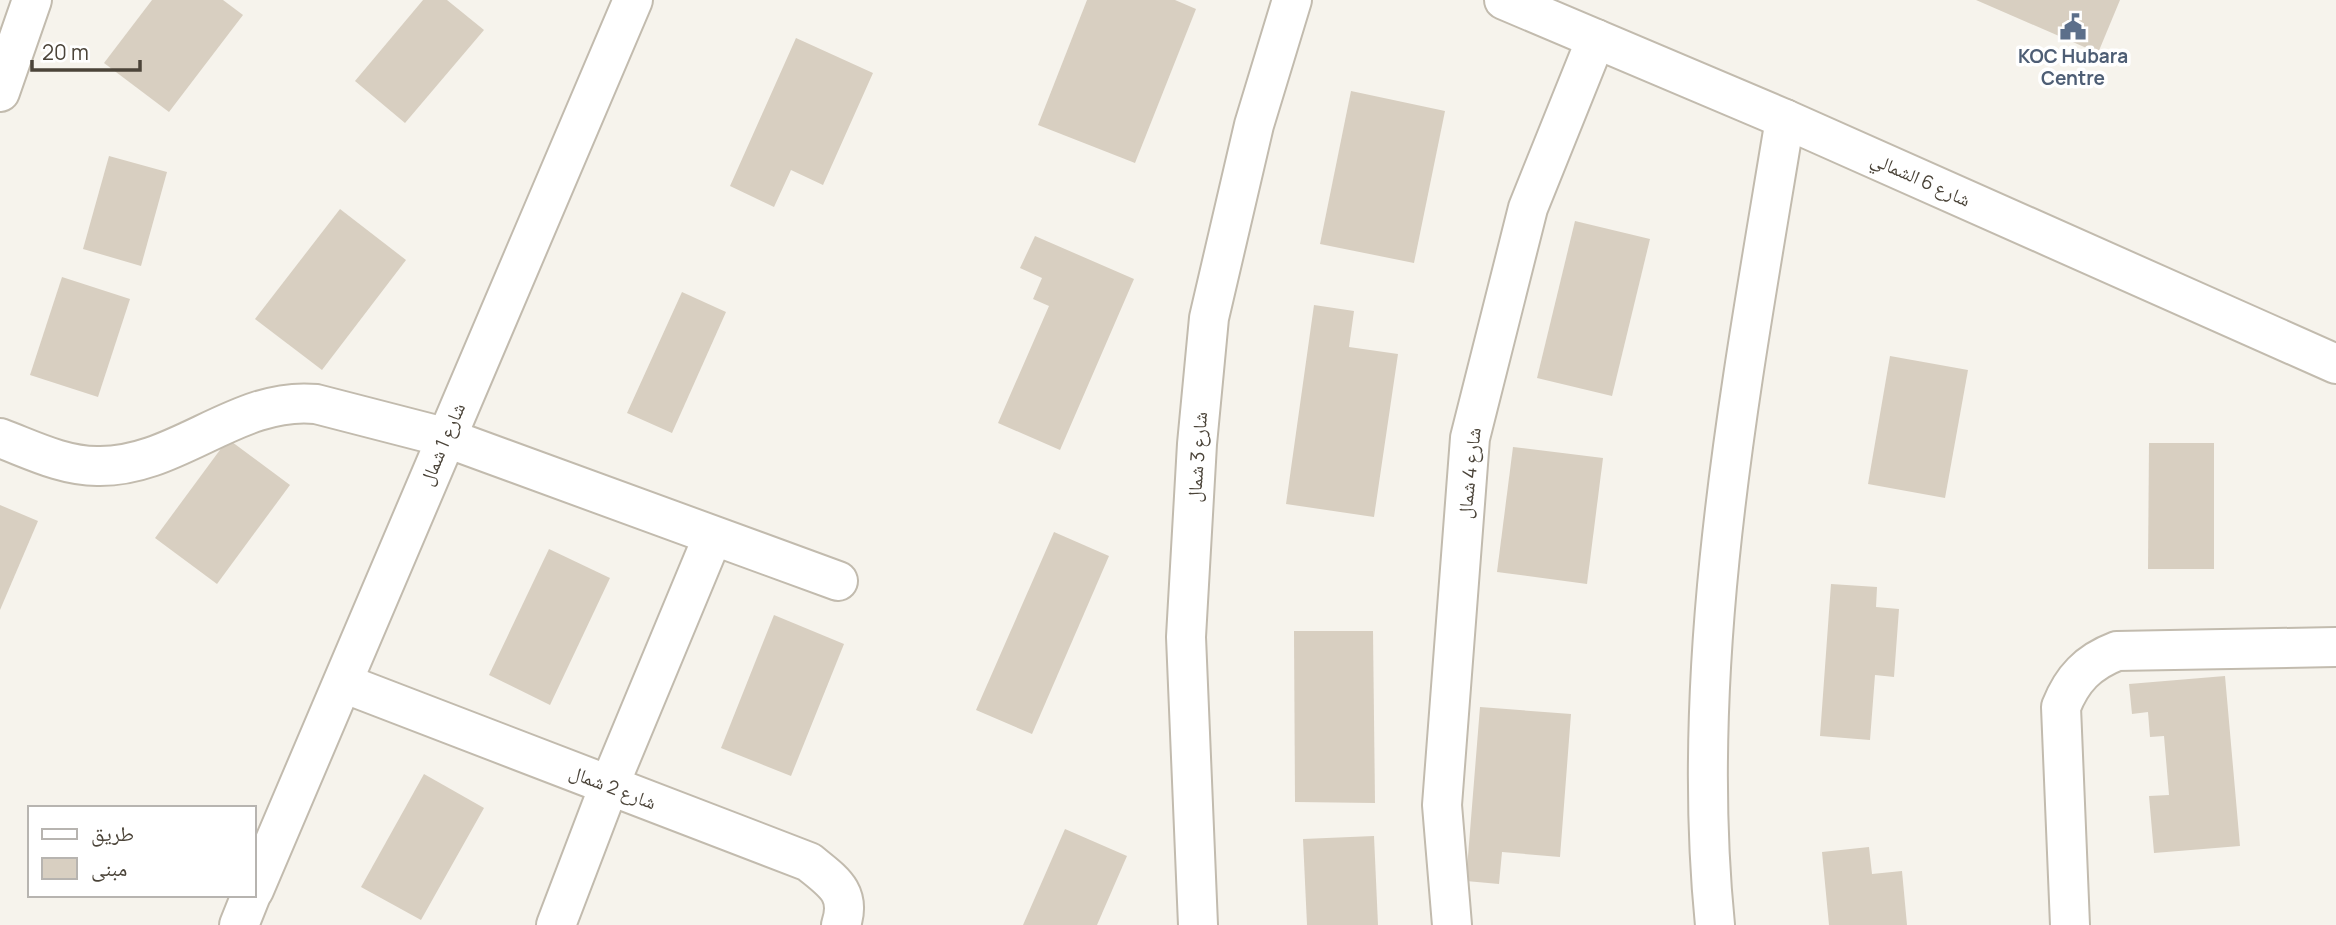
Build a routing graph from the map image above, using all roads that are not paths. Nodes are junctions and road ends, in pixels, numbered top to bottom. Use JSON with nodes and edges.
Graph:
{"nodes":[{"id":1,"x":32,"y":0,"type":"edge"},
{"id":2,"x":1292,"y":0,"type":"edge"},
{"id":3,"x":1504,"y":0,"type":"edge"},
{"id":4,"x":627,"y":2,"type":"edge"},
{"id":5,"x":1597,"y":39,"type":"junction"},
{"id":6,"x":0,"y":92,"type":"edge"},
{"id":7,"x":1785,"y":119,"type":"junction"},
{"id":8,"x":2336,"y":364,"type":"edge"},
{"id":9,"x":444,"y":437,"type":"junction"},
{"id":10,"x":0,"y":438,"type":"edge"},
{"id":11,"x":713,"y":536,"type":"junction"},
{"id":12,"x":838,"y":581,"type":"dead end"},
{"id":13,"x":2336,"y":647,"type":"edge"},
{"id":14,"x":343,"y":683,"type":"junction"},
{"id":15,"x":609,"y":786,"type":"junction"},
{"id":16,"x":256,"y":885,"type":"edge"},
{"id":17,"x":250,"y":897,"type":"edge"},
{"id":18,"x":239,"y":925,"type":"edge"},
{"id":19,"x":555,"y":925,"type":"edge"},
{"id":20,"x":841,"y":925,"type":"edge"},
{"id":21,"x":1198,"y":925,"type":"edge"},
{"id":22,"x":1452,"y":925,"type":"edge"},
{"id":23,"x":1715,"y":925,"type":"edge"},
{"id":24,"x":2070,"y":925,"type":"edge"}],
"edges":[{"from":1,"to":6,"type":"street"},
{"from":2,"to":21,"type":"street","name":"شارع 3 شمال"},
{"from":3,"to":5,"type":"street","name":"شارع 6 الشمالي"},
{"from":4,"to":9,"type":"street","name":"شارع 1 شمال"},
{"from":5,"to":7,"type":"street","name":"شارع 6 الشمالي"},
{"from":5,"to":22,"type":"street","name":"شارع 4 شمال"},
{"from":7,"to":8,"type":"street","name":"شارع 6 الشمالي"},
{"from":7,"to":23,"type":"street"},
{"from":9,"to":10,"type":"street"},
{"from":9,"to":11,"type":"street"},
{"from":9,"to":14,"type":"street","name":"شارع 1 شمال"},
{"from":11,"to":12,"type":"street"},
{"from":11,"to":15,"type":"street"},
{"from":13,"to":24,"type":"street"},
{"from":14,"to":15,"type":"street","name":"شارع 2 شمال"},
{"from":14,"to":16,"type":"street","name":"شارع 1 شمال"},
{"from":15,"to":19,"type":"street"},
{"from":15,"to":20,"type":"street","name":"شارع 2 شمال"},
{"from":17,"to":18,"type":"street"}]}
